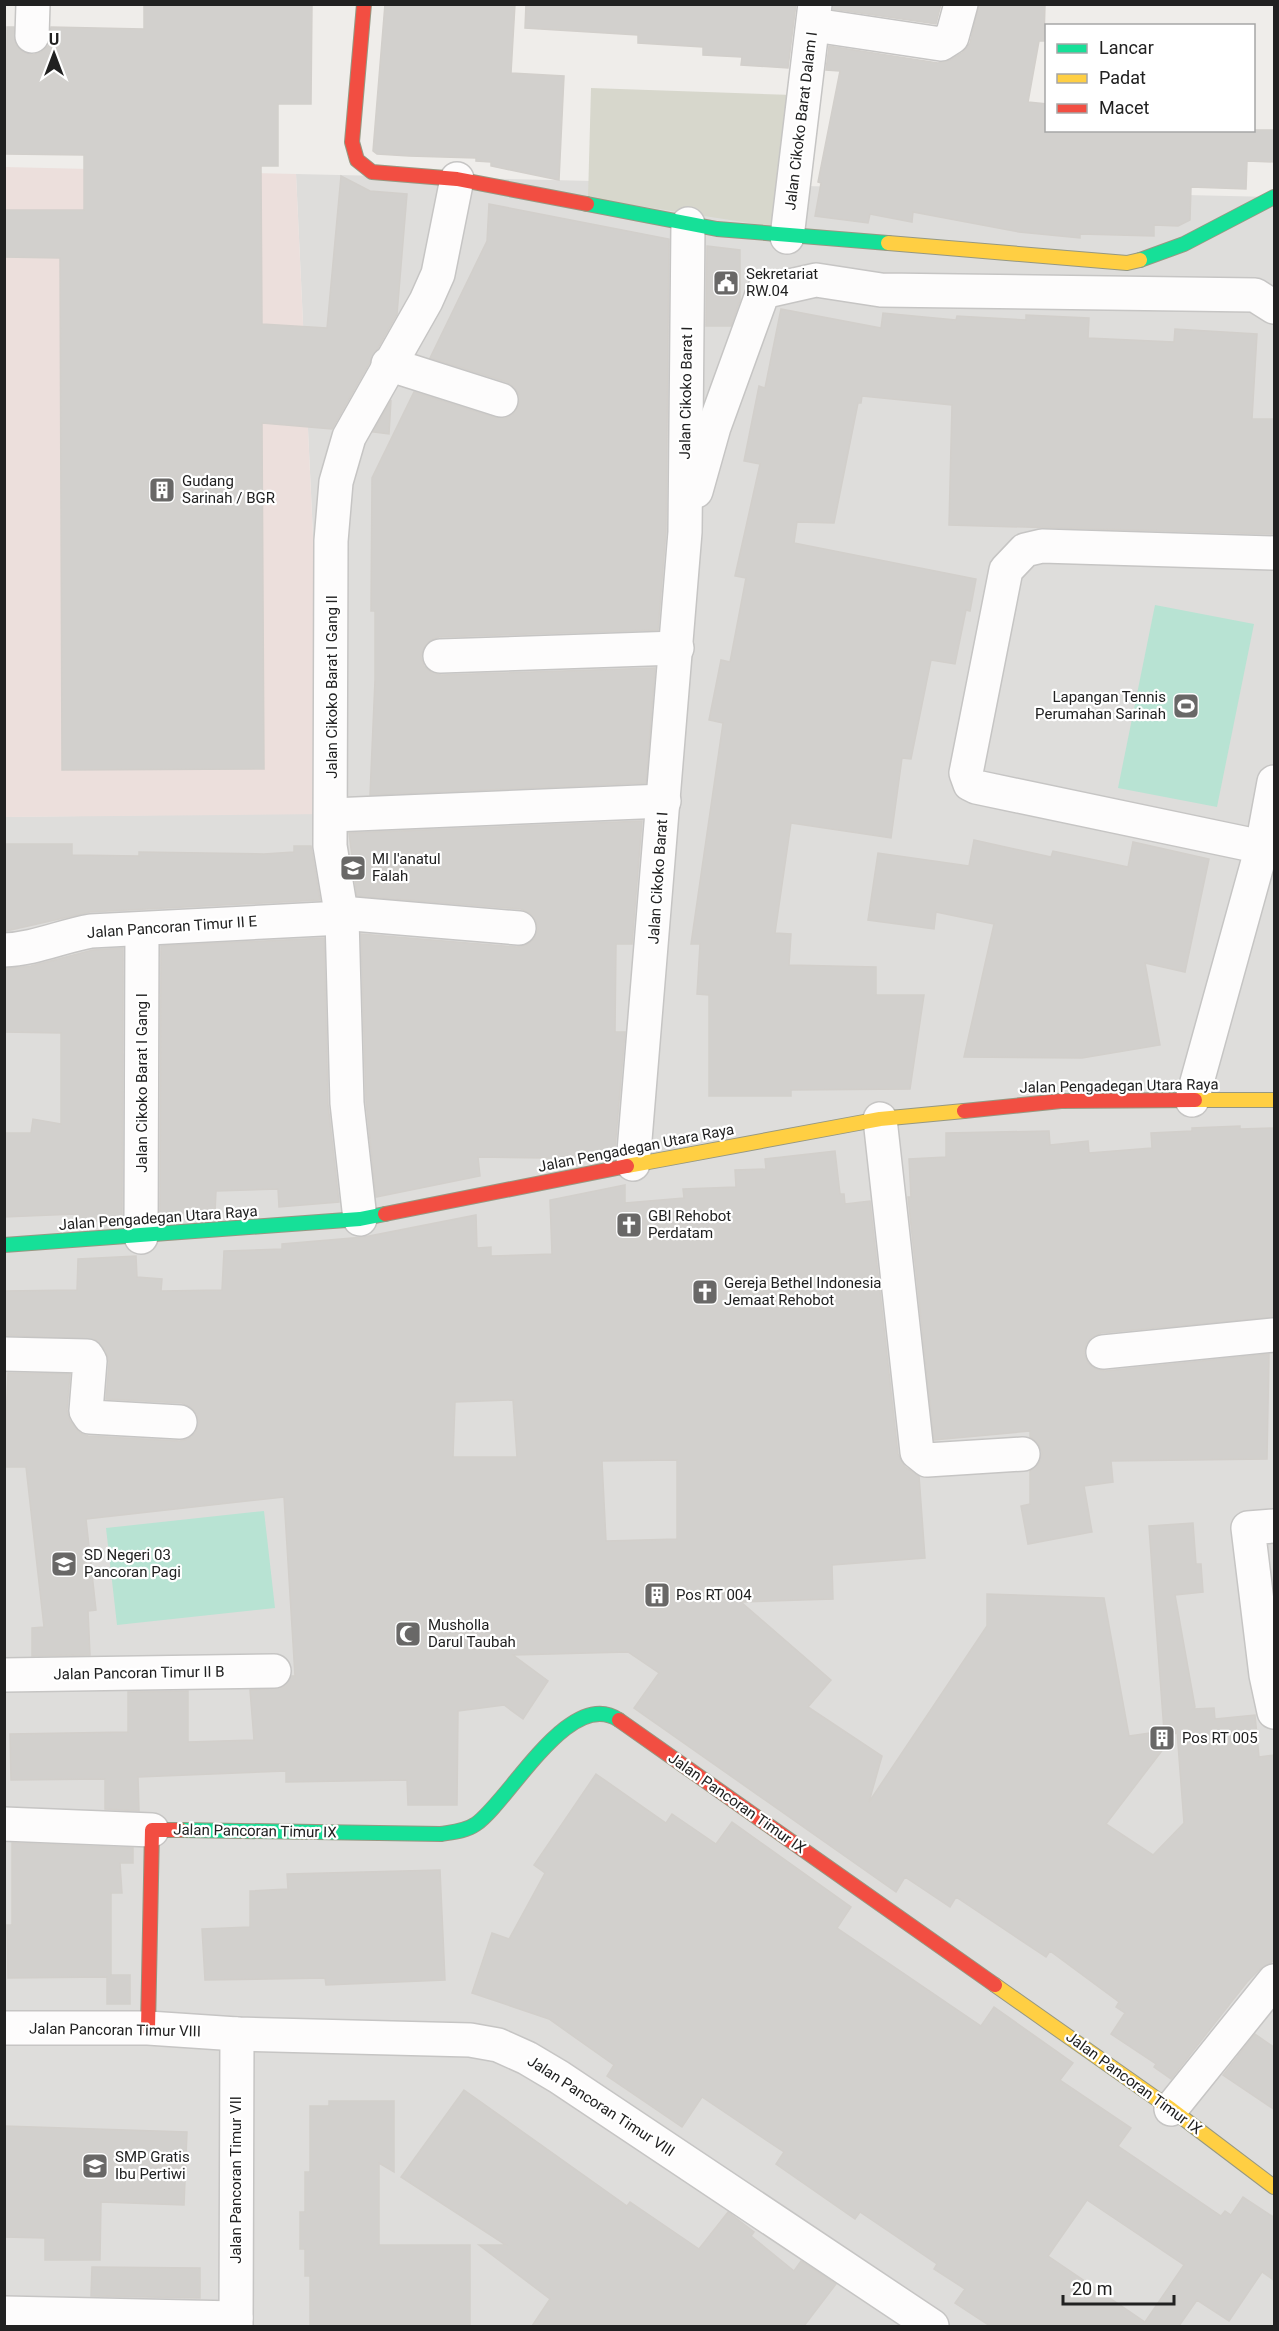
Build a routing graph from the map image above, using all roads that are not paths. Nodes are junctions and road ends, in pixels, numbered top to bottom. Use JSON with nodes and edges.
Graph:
{"nodes":[{"id":1,"x":33,"y":4,"type":"edge"},
{"id":2,"x":364,"y":4,"type":"edge"},
{"id":3,"x":961,"y":4,"type":"edge"},
{"id":4,"x":814,"y":15,"type":"edge"},
{"id":5,"x":32,"y":36,"type":"dead end"},
{"id":6,"x":457,"y":179,"type":"junction"},
{"id":7,"x":1275,"y":197,"type":"edge"},
{"id":8,"x":688,"y":224,"type":"junction"},
{"id":9,"x":787,"y":237,"type":"junction"},
{"id":10,"x":1275,"y":308,"type":"edge"},
{"id":11,"x":388,"y":364,"type":"junction"},
{"id":12,"x":501,"y":400,"type":"dead end"},
{"id":13,"x":685,"y":532,"type":"junction"},
{"id":14,"x":1275,"y":553,"type":"edge"},
{"id":15,"x":677,"y":648,"type":"junction"},
{"id":16,"x":440,"y":656,"type":"dead end"},
{"id":17,"x":1275,"y":782,"type":"edge"},
{"id":18,"x":664,"y":801,"type":"junction"},
{"id":19,"x":332,"y":815,"type":"junction"},
{"id":20,"x":1262,"y":848,"type":"junction"},
{"id":21,"x":341,"y":915,"type":"junction"},
{"id":22,"x":519,"y":928,"type":"dead end"},
{"id":23,"x":142,"y":929,"type":"junction"},
{"id":24,"x":4,"y":950,"type":"edge"},
{"id":25,"x":1192,"y":1100,"type":"junction"},
{"id":26,"x":1275,"y":1100,"type":"edge"},
{"id":27,"x":880,"y":1119,"type":"junction"},
{"id":28,"x":633,"y":1164,"type":"junction"},
{"id":29,"x":360,"y":1219,"type":"junction"},
{"id":30,"x":141,"y":1237,"type":"junction"},
{"id":31,"x":4,"y":1245,"type":"edge"},
{"id":32,"x":1275,"y":1335,"type":"edge"},
{"id":33,"x":1103,"y":1352,"type":"dead end"},
{"id":34,"x":4,"y":1354,"type":"edge"},
{"id":35,"x":180,"y":1422,"type":"dead end"},
{"id":36,"x":1023,"y":1455,"type":"dead end"},
{"id":37,"x":1261,"y":1527,"type":"edge"},
{"id":38,"x":274,"y":1671,"type":"dead end"},
{"id":39,"x":4,"y":1675,"type":"edge"},
{"id":40,"x":1275,"y":1712,"type":"edge"},
{"id":41,"x":4,"y":1824,"type":"edge"},
{"id":42,"x":152,"y":1830,"type":"junction"},
{"id":43,"x":1275,"y":1981,"type":"edge"},
{"id":44,"x":4,"y":2028,"type":"edge"},
{"id":45,"x":148,"y":2028,"type":"junction"},
{"id":46,"x":237,"y":2034,"type":"junction"},
{"id":47,"x":1171,"y":2109,"type":"junction"},
{"id":48,"x":1275,"y":2187,"type":"edge"},
{"id":49,"x":4,"y":2313,"type":"edge"},
{"id":50,"x":236,"y":2323,"type":"edge"},
{"id":51,"x":932,"y":2326,"type":"edge"}],
"edges":[{"from":1,"to":5,"type":"street"},
{"from":2,"to":6,"type":"street"},
{"from":3,"to":4,"type":"street"},
{"from":4,"to":9,"type":"street","name":"Jalan Cikoko Barat Dalam I"},
{"from":6,"to":8,"type":"street"},
{"from":6,"to":11,"type":"street","name":"Jalan Cikoko Barat I Gang II"},
{"from":7,"to":9,"type":"street"},
{"from":8,"to":9,"type":"street"},
{"from":8,"to":13,"type":"street","name":"Jalan Cikoko Barat I"},
{"from":10,"to":13,"type":"street"},
{"from":11,"to":12,"type":"street"},
{"from":11,"to":19,"type":"street","name":"Jalan Cikoko Barat I Gang II"},
{"from":13,"to":15,"type":"street","name":"Jalan Cikoko Barat I"},
{"from":14,"to":20,"type":"street"},
{"from":15,"to":16,"type":"street"},
{"from":15,"to":18,"type":"street","name":"Jalan Cikoko Barat I"},
{"from":17,"to":20,"type":"street"},
{"from":18,"to":19,"type":"street"},
{"from":18,"to":28,"type":"street","name":"Jalan Cikoko Barat I"},
{"from":19,"to":21,"type":"street","name":"Jalan Cikoko Barat I Gang II"},
{"from":20,"to":25,"type":"street"},
{"from":21,"to":22,"type":"street","name":"Jalan Pancoran Timur II E"},
{"from":21,"to":23,"type":"street","name":"Jalan Pancoran Timur II E"},
{"from":21,"to":29,"type":"street","name":"Jalan Cikoko Barat I Gang II"},
{"from":23,"to":24,"type":"street","name":"Jalan Pancoran Timur II E"},
{"from":23,"to":30,"type":"street","name":"Jalan Cikoko Barat I Gang I"},
{"from":25,"to":26,"type":"street","name":"Jalan Pengadegan Utara Raya"},
{"from":25,"to":27,"type":"street","name":"Jalan Pengadegan Utara Raya"},
{"from":27,"to":28,"type":"street","name":"Jalan Pengadegan Utara Raya"},
{"from":27,"to":36,"type":"street"},
{"from":28,"to":29,"type":"street","name":"Jalan Pengadegan Utara Raya"},
{"from":29,"to":30,"type":"street","name":"Jalan Pengadegan Utara Raya"},
{"from":30,"to":31,"type":"street","name":"Jalan Pengadegan Utara Raya"},
{"from":32,"to":33,"type":"street"},
{"from":34,"to":35,"type":"street"},
{"from":37,"to":40,"type":"street"},
{"from":38,"to":39,"type":"street","name":"Jalan Pancoran Timur II B"},
{"from":41,"to":42,"type":"street","name":"Jalan Pancoran Timur IX"},
{"from":42,"to":45,"type":"street","name":"Jalan Pancoran Timur IX"},
{"from":42,"to":47,"type":"street","name":"Jalan Pancoran Timur IX"},
{"from":43,"to":47,"type":"street"},
{"from":44,"to":45,"type":"street","name":"Jalan Pancoran Timur VIII"},
{"from":45,"to":46,"type":"street","name":"Jalan Pancoran Timur VIII"},
{"from":46,"to":50,"type":"street","name":"Jalan Pancoran Timur VII"},
{"from":46,"to":51,"type":"street","name":"Jalan Pancoran Timur VIII"},
{"from":47,"to":48,"type":"street","name":"Jalan Pancoran Timur IX"},
{"from":49,"to":50,"type":"street"}]}
